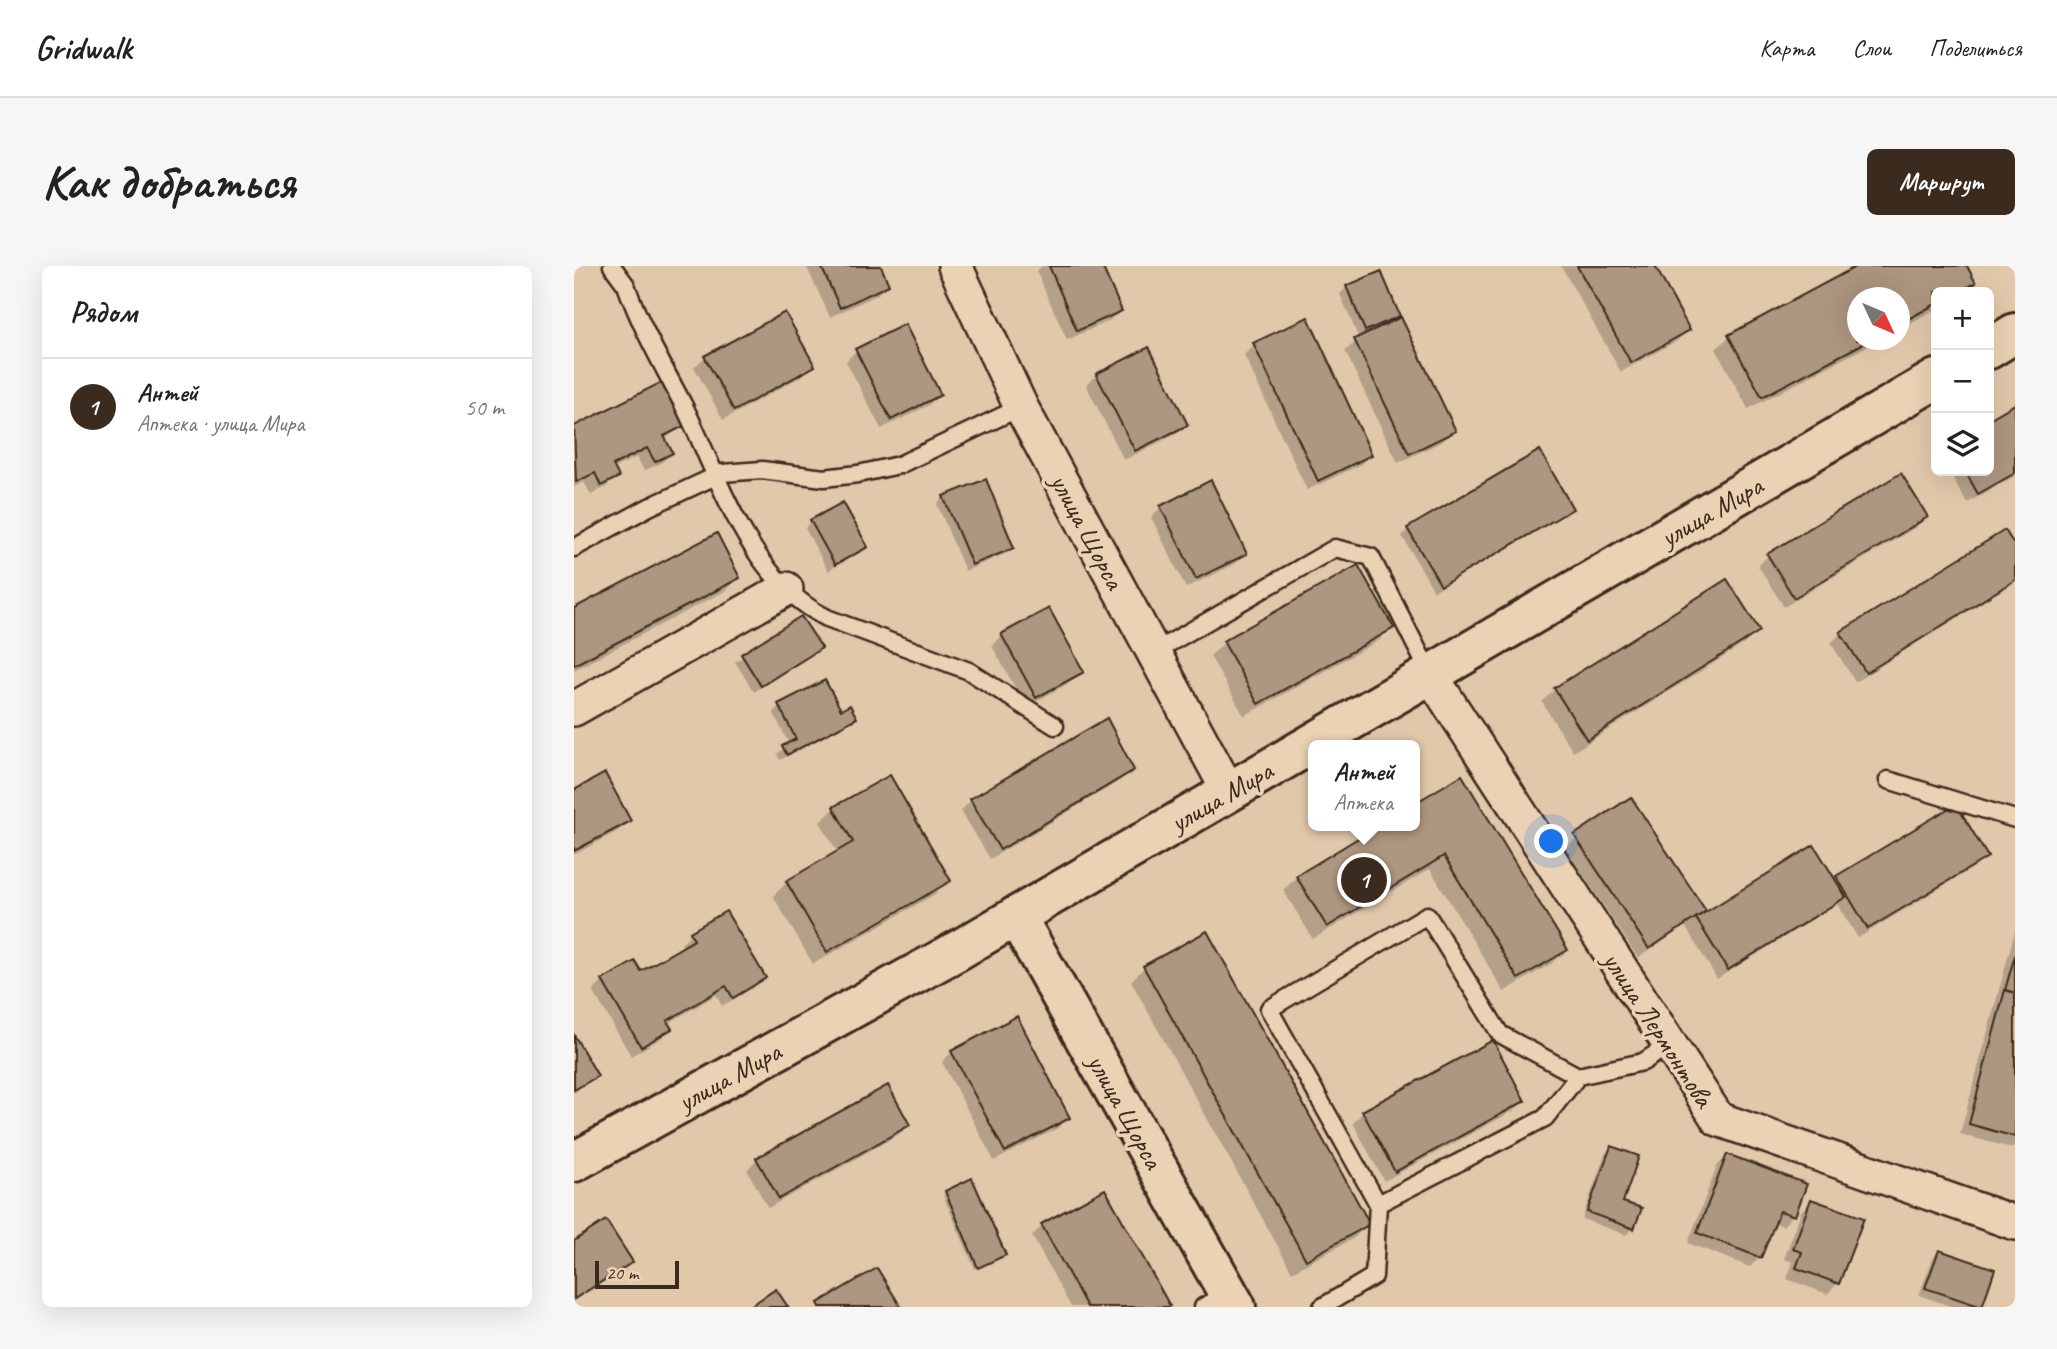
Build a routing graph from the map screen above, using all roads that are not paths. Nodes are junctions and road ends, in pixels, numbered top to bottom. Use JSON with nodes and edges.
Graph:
{"nodes":[{"id":1,"x":612,"y":266,"type":"edge"},
{"id":2,"x":955,"y":266,"type":"edge"},
{"id":3,"x":2015,"y":333,"type":"edge"},
{"id":4,"x":1994,"y":346,"type":"edge"},
{"id":5,"x":1931,"y":382,"type":"edge"},
{"id":6,"x":1021,"y":407,"type":"junction"},
{"id":7,"x":714,"y":477,"type":"junction"},
{"id":8,"x":574,"y":548,"type":"edge"},
{"id":9,"x":786,"y":589,"type":"junction"},
{"id":10,"x":1154,"y":652,"type":"junction"},
{"id":11,"x":1430,"y":674,"type":"junction"},
{"id":12,"x":574,"y":709,"type":"edge"},
{"id":13,"x":1055,"y":726,"type":"dead end"},
{"id":14,"x":1318,"y":740,"type":"edge"},
{"id":15,"x":1308,"y":746,"type":"edge"},
{"id":16,"x":1888,"y":780,"type":"dead end"},
{"id":17,"x":1229,"y":792,"type":"junction"},
{"id":18,"x":2015,"y":820,"type":"edge"},
{"id":19,"x":1016,"y":916,"type":"junction"},
{"id":20,"x":1668,"y":1045,"type":"junction"},
{"id":21,"x":1578,"y":1076,"type":"junction"},
{"id":22,"x":574,"y":1162,"type":"edge"},
{"id":23,"x":1378,"y":1205,"type":"junction"},
{"id":24,"x":2015,"y":1223,"type":"edge"},
{"id":25,"x":1223,"y":1303,"type":"edge"},
{"id":26,"x":1322,"y":1307,"type":"edge"}],
"edges":[{"from":1,"to":7,"type":"lane"},
{"from":2,"to":6,"type":"street","name":"улица Щорса"},
{"from":3,"to":4,"type":"main road"},
{"from":5,"to":11,"type":"main road","name":"улица Мира"},
{"from":6,"to":7,"type":"lane"},
{"from":6,"to":10,"type":"street","name":"улица Щорса"},
{"from":7,"to":8,"type":"lane"},
{"from":7,"to":9,"type":"lane"},
{"from":9,"to":12,"type":"street"},
{"from":9,"to":13,"type":"lane"},
{"from":10,"to":11,"type":"lane"},
{"from":10,"to":17,"type":"street","name":"улица Щорса"},
{"from":11,"to":14,"type":"main road","name":"улица Мира"},
{"from":11,"to":20,"type":"street","name":"улица Лермонтова"},
{"from":15,"to":17,"type":"main road","name":"улица Мира"},
{"from":16,"to":18,"type":"lane"},
{"from":17,"to":19,"type":"main road","name":"улица Мира"},
{"from":19,"to":22,"type":"main road","name":"улица Мира"},
{"from":19,"to":25,"type":"main road","name":"улица Щорса"},
{"from":20,"to":21,"type":"lane"},
{"from":20,"to":24,"type":"street","name":"улица Лермонтова"},
{"from":21,"to":23,"type":"lane"},
{"from":21,"to":23,"type":"lane"},
{"from":23,"to":26,"type":"lane"}]}
